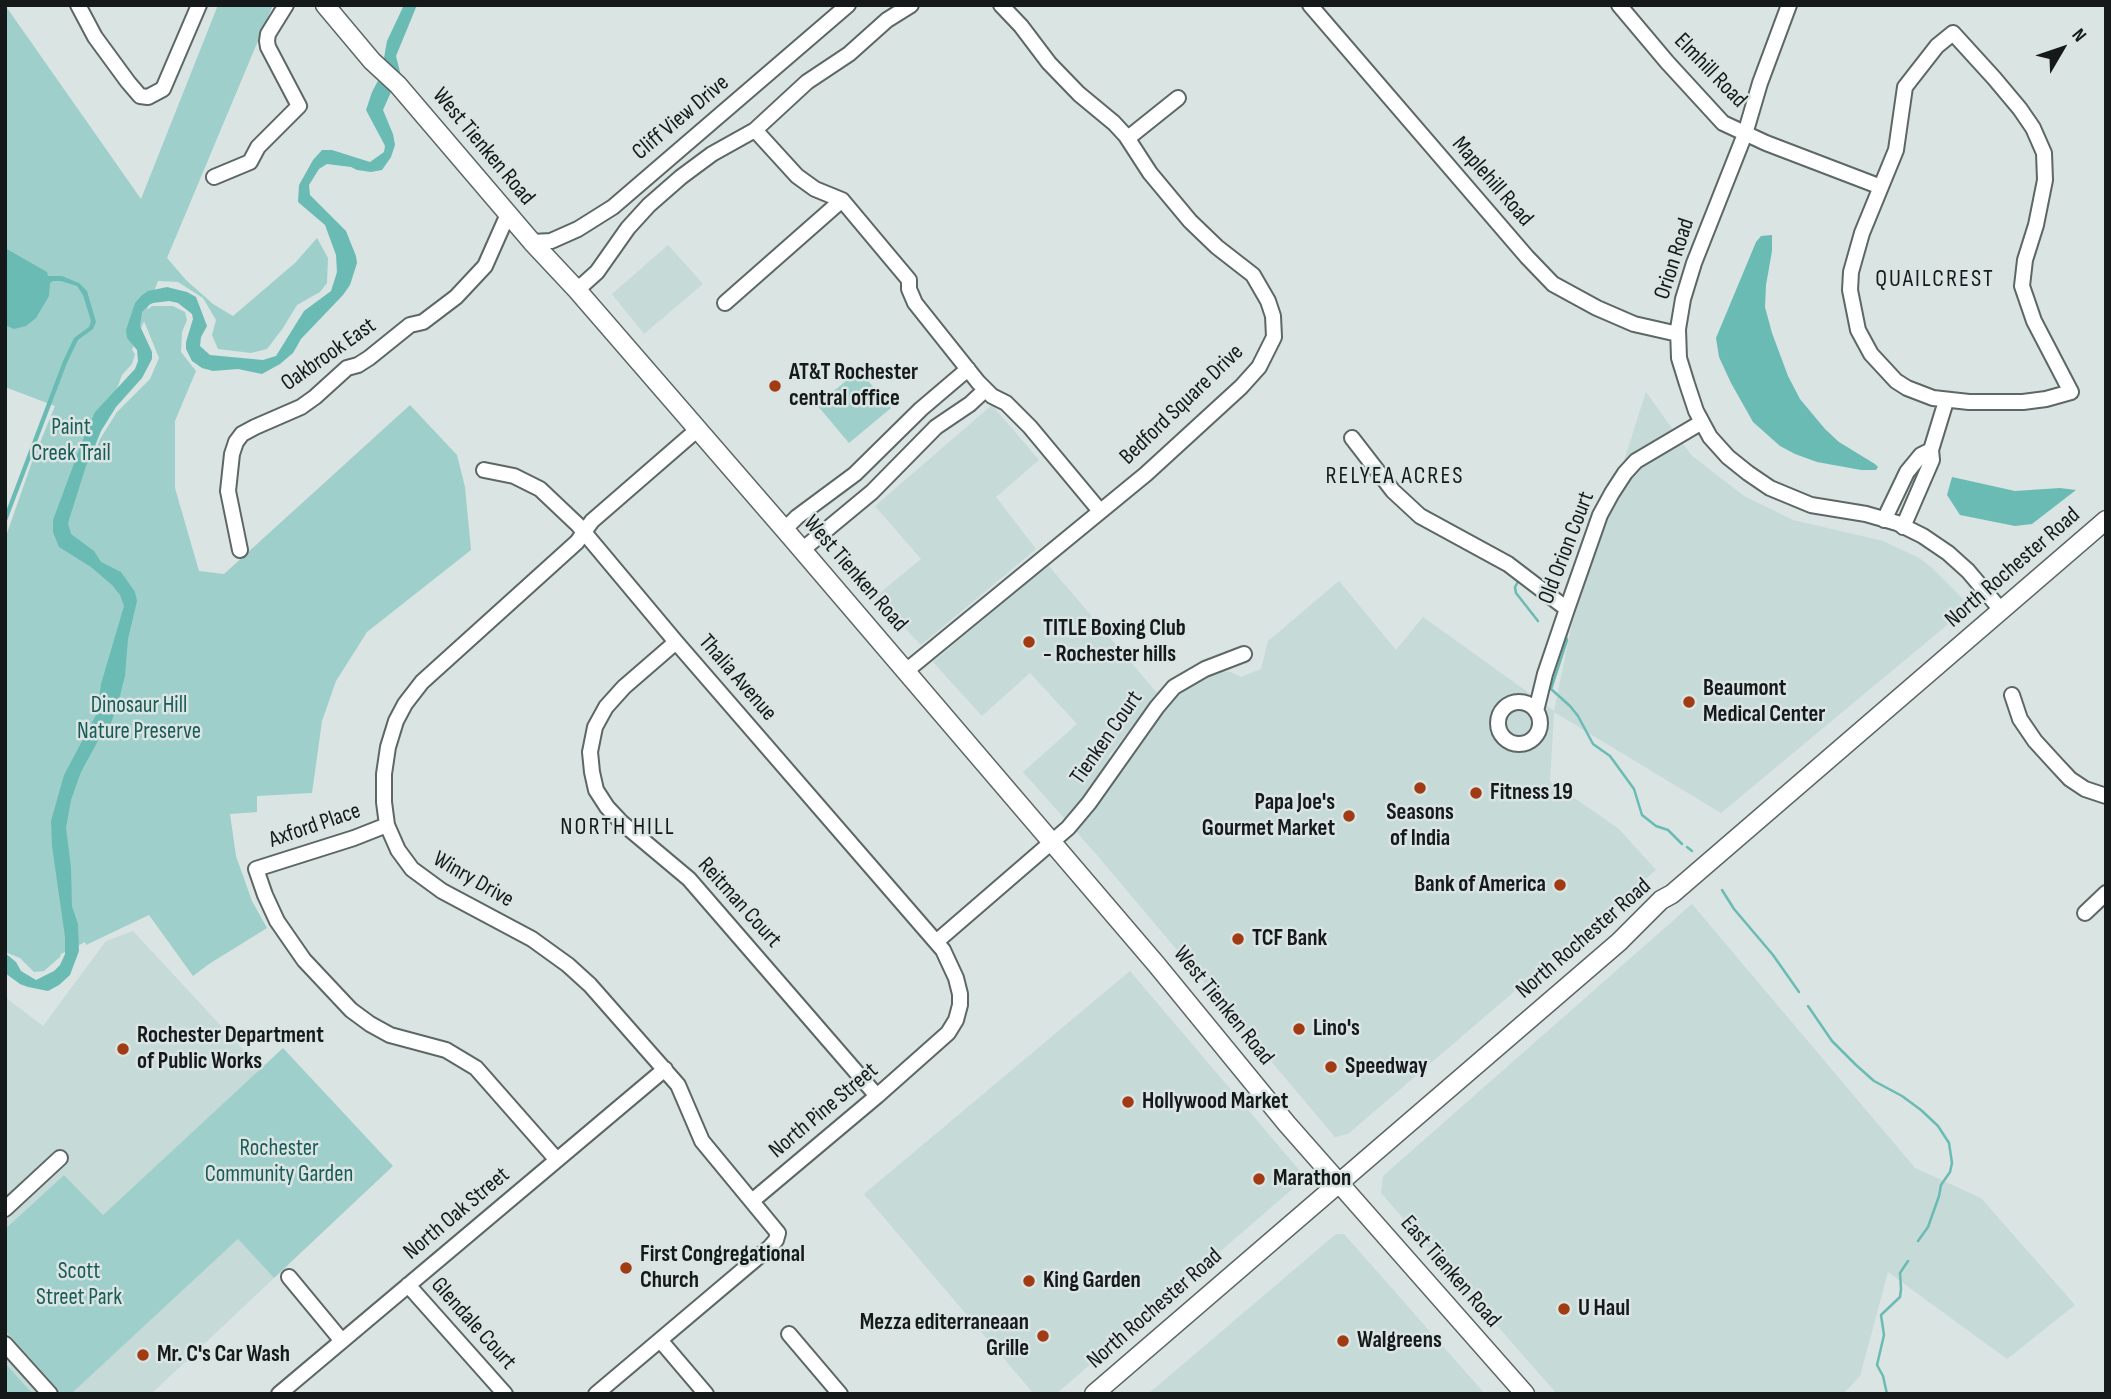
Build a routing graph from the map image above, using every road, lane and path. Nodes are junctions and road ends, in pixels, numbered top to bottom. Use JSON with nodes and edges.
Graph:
{"nodes":[{"id":1,"x":78,"y":5,"type":"edge"},
{"id":2,"x":199,"y":5,"type":"edge"},
{"id":3,"x":286,"y":5,"type":"edge"},
{"id":4,"x":326,"y":5,"type":"edge"},
{"id":5,"x":848,"y":5,"type":"edge"},
{"id":6,"x":911,"y":5,"type":"edge"},
{"id":7,"x":1001,"y":5,"type":"edge"},
{"id":8,"x":1311,"y":5,"type":"edge"},
{"id":9,"x":1619,"y":5,"type":"edge"},
{"id":10,"x":1790,"y":5,"type":"edge"},
{"id":11,"x":1178,"y":98,"type":"dead end"},
{"id":12,"x":755,"y":130,"type":"junction"},
{"id":13,"x":1745,"y":134,"type":"junction"},
{"id":14,"x":1128,"y":138,"type":"junction"},
{"id":15,"x":214,"y":177,"type":"dead end"},
{"id":16,"x":1881,"y":187,"type":"junction"},
{"id":17,"x":842,"y":200,"type":"junction"},
{"id":18,"x":508,"y":215,"type":"junction"},
{"id":19,"x":532,"y":242,"type":"junction"},
{"id":20,"x":576,"y":290,"type":"junction"},
{"id":21,"x":724,"y":303,"type":"dead end"},
{"id":22,"x":1678,"y":334,"type":"junction"},
{"id":23,"x":968,"y":369,"type":"junction"},
{"id":24,"x":985,"y":390,"type":"junction"},
{"id":25,"x":1946,"y":401,"type":"junction"},
{"id":26,"x":1702,"y":422,"type":"junction"},
{"id":27,"x":698,"y":429,"type":"junction"},
{"id":28,"x":1352,"y":438,"type":"dead end"},
{"id":29,"x":1931,"y":450,"type":"junction"},
{"id":30,"x":484,"y":470,"type":"dead end"},
{"id":31,"x":1100,"y":511,"type":"junction"},
{"id":32,"x":1884,"y":520,"type":"junction"},
{"id":33,"x":2106,"y":520,"type":"edge"},
{"id":34,"x":1903,"y":527,"type":"junction"},
{"id":35,"x":784,"y":530,"type":"junction"},
{"id":36,"x":584,"y":531,"type":"junction"},
{"id":37,"x":240,"y":550,"type":"dead end"},
{"id":38,"x":802,"y":550,"type":"junction"},
{"id":39,"x":1567,"y":609,"type":"junction"},
{"id":40,"x":2001,"y":610,"type":"junction"},
{"id":41,"x":676,"y":642,"type":"junction"},
{"id":42,"x":1244,"y":654,"type":"dead end"},
{"id":43,"x":906,"y":671,"type":"junction"},
{"id":44,"x":2012,"y":695,"type":"dead end"},
{"id":45,"x":1529,"y":707,"type":"dead end"},
{"id":46,"x":2106,"y":796,"type":"edge"},
{"id":47,"x":387,"y":825,"type":"junction"},
{"id":48,"x":1053,"y":841,"type":"junction"},
{"id":49,"x":2106,"y":893,"type":"edge"},
{"id":50,"x":2085,"y":913,"type":"dead end"},
{"id":51,"x":936,"y":942,"type":"junction"},
{"id":52,"x":665,"y":1069,"type":"junction"},
{"id":53,"x":877,"y":1096,"type":"junction"},
{"id":54,"x":60,"y":1158,"type":"dead end"},
{"id":55,"x":557,"y":1160,"type":"junction"},
{"id":56,"x":1339,"y":1183,"type":"junction"},
{"id":57,"x":752,"y":1201,"type":"junction"},
{"id":58,"x":5,"y":1209,"type":"edge"},
{"id":59,"x":289,"y":1277,"type":"dead end"},
{"id":60,"x":408,"y":1285,"type":"junction"},
{"id":61,"x":789,"y":1334,"type":"dead end"},
{"id":62,"x":660,"y":1340,"type":"junction"},
{"id":63,"x":342,"y":1341,"type":"junction"},
{"id":64,"x":5,"y":1344,"type":"edge"},
{"id":65,"x":50,"y":1394,"type":"edge"},
{"id":66,"x":279,"y":1394,"type":"edge"},
{"id":67,"x":505,"y":1394,"type":"edge"},
{"id":68,"x":596,"y":1394,"type":"edge"},
{"id":69,"x":706,"y":1394,"type":"edge"},
{"id":70,"x":840,"y":1394,"type":"edge"},
{"id":71,"x":1094,"y":1394,"type":"edge"},
{"id":72,"x":1525,"y":1394,"type":"edge"}],
"edges":[{"from":1,"to":2,"type":"street"},
{"from":3,"to":15,"type":"street"},
{"from":4,"to":18,"type":"main road","name":"West Tienken Road"},
{"from":5,"to":19,"type":"street","name":"Cliff View Drive"},
{"from":6,"to":12,"type":"street"},
{"from":7,"to":14,"type":"street","name":"Bedford Square Drive"},
{"from":8,"to":22,"type":"street","name":"Maplehill Road"},
{"from":9,"to":13,"type":"street","name":"Elmhill Road"},
{"from":10,"to":13,"type":"street","name":"Orion Road"},
{"from":11,"to":14,"type":"street"},
{"from":12,"to":17,"type":"street"},
{"from":12,"to":20,"type":"street"},
{"from":13,"to":16,"type":"street","name":"Elmhill Road"},
{"from":13,"to":22,"type":"street","name":"Orion Road"},
{"from":14,"to":31,"type":"street","name":"Bedford Square Drive"},
{"from":16,"to":25,"type":"street"},
{"from":16,"to":25,"type":"street"},
{"from":17,"to":21,"type":"street"},
{"from":17,"to":23,"type":"street"},
{"from":18,"to":19,"type":"main road","name":"West Tienken Road"},
{"from":18,"to":37,"type":"street","name":"Oakbrook East"},
{"from":19,"to":20,"type":"main road","name":"West Tienken Road"},
{"from":20,"to":27,"type":"main road","name":"West Tienken Road"},
{"from":22,"to":26,"type":"street","name":"Orion Road"},
{"from":23,"to":24,"type":"street"},
{"from":23,"to":35,"type":"street"},
{"from":24,"to":31,"type":"street"},
{"from":24,"to":38,"type":"street"},
{"from":25,"to":29,"type":"street"},
{"from":26,"to":32,"type":"street","name":"Orion Road"},
{"from":26,"to":39,"type":"street","name":"Old Orion Court"},
{"from":27,"to":35,"type":"main road","name":"West Tienken Road"},
{"from":27,"to":36,"type":"street","name":"Winry Drive"},
{"from":28,"to":39,"type":"street"},
{"from":29,"to":32,"type":"street"},
{"from":29,"to":34,"type":"street"},
{"from":30,"to":36,"type":"street","name":"Thalia Avenue"},
{"from":31,"to":43,"type":"street","name":"Bedford Square Drive"},
{"from":32,"to":34,"type":"street","name":"Orion Road"},
{"from":33,"to":40,"type":"main road","name":"North Rochester Road"},
{"from":34,"to":40,"type":"street","name":"Orion Road"},
{"from":35,"to":38,"type":"main road","name":"West Tienken Road"},
{"from":36,"to":41,"type":"street","name":"Thalia Avenue"},
{"from":36,"to":47,"type":"street","name":"Winry Drive"},
{"from":38,"to":43,"type":"main road","name":"West Tienken Road"},
{"from":39,"to":45,"type":"street","name":"Old Orion Court"},
{"from":40,"to":56,"type":"main road","name":"North Rochester Road"},
{"from":41,"to":51,"type":"street","name":"Thalia Avenue"},
{"from":41,"to":53,"type":"street","name":"Reitman Court"},
{"from":42,"to":48,"type":"street","name":"Tienken Court"},
{"from":43,"to":48,"type":"main road","name":"West Tienken Road"},
{"from":44,"to":46,"type":"street"},
{"from":47,"to":52,"type":"street","name":"Winry Drive"},
{"from":47,"to":55,"type":"street","name":"Axford Place"},
{"from":48,"to":51,"type":"street"},
{"from":48,"to":56,"type":"main road","name":"West Tienken Road"},
{"from":49,"to":50,"type":"street"},
{"from":51,"to":53,"type":"street","name":"North Pine Street"},
{"from":52,"to":55,"type":"street","name":"North Oak Street"},
{"from":52,"to":57,"type":"street","name":"Winry Drive"},
{"from":53,"to":57,"type":"street","name":"North Pine Street"},
{"from":54,"to":58,"type":"street"},
{"from":55,"to":60,"type":"street","name":"North Oak Street"},
{"from":56,"to":71,"type":"main road","name":"North Rochester Road"},
{"from":56,"to":72,"type":"main road","name":"East Tienken Road"},
{"from":57,"to":62,"type":"street"},
{"from":59,"to":63,"type":"street"},
{"from":60,"to":63,"type":"street","name":"North Oak Street"},
{"from":60,"to":67,"type":"street","name":"Glendale Court"},
{"from":61,"to":70,"type":"street"},
{"from":62,"to":68,"type":"street"},
{"from":62,"to":69,"type":"street"},
{"from":63,"to":66,"type":"street","name":"North Oak Street"},
{"from":64,"to":65,"type":"street"}]}
